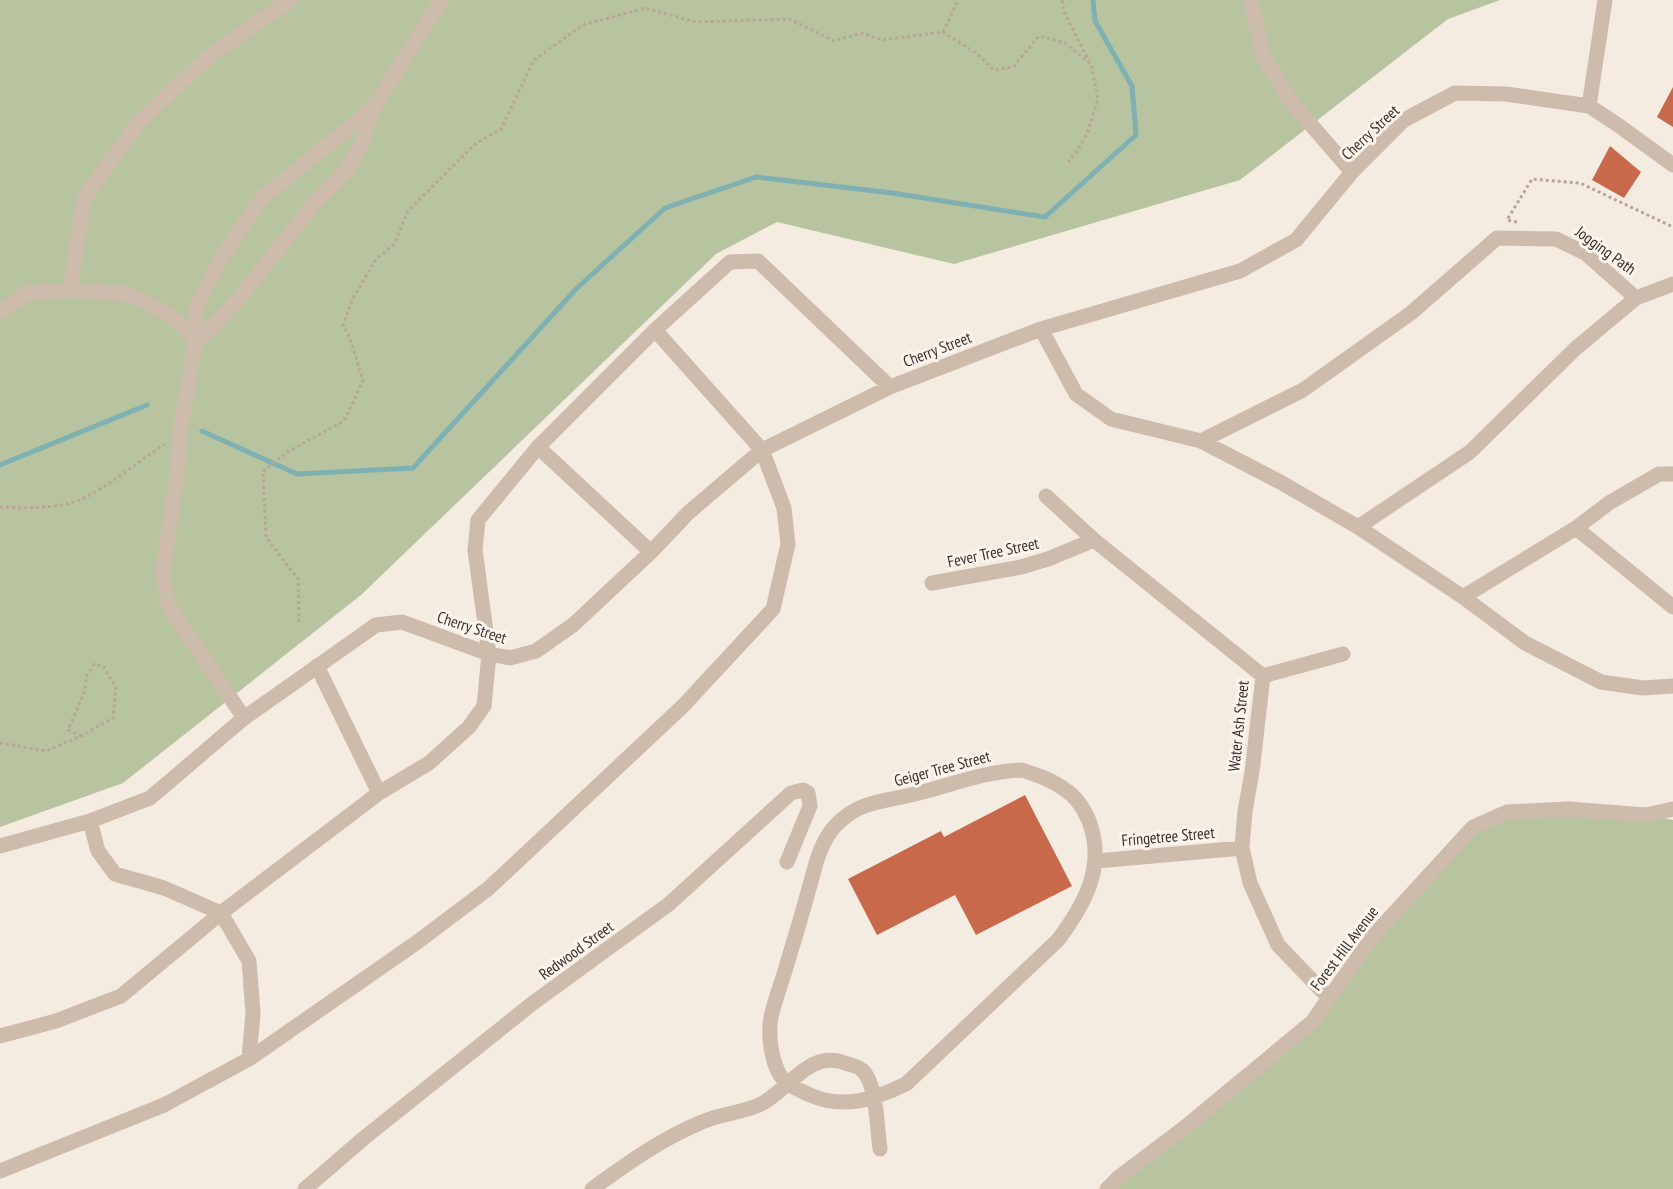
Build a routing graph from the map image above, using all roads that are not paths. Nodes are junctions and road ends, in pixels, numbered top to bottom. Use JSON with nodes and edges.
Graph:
{"nodes":[{"id":1,"x":290,"y":0,"type":"edge"},
{"id":2,"x":441,"y":0,"type":"edge"},
{"id":3,"x":1251,"y":0,"type":"edge"},
{"id":4,"x":1605,"y":0,"type":"edge"},
{"id":5,"x":1588,"y":106,"type":"junction"},
{"id":6,"x":374,"y":107,"type":"junction"},
{"id":7,"x":1673,"y":165,"type":"edge"},
{"id":8,"x":1352,"y":172,"type":"junction"},
{"id":9,"x":1673,"y":284,"type":"edge"},
{"id":10,"x":70,"y":290,"type":"junction"},
{"id":11,"x":1636,"y":298,"type":"junction"},
{"id":12,"x":0,"y":312,"type":"edge"},
{"id":13,"x":1041,"y":329,"type":"junction"},
{"id":14,"x":655,"y":330,"type":"junction"},
{"id":15,"x":196,"y":339,"type":"junction"},
{"id":16,"x":890,"y":387,"type":"junction"},
{"id":17,"x":1201,"y":441,"type":"junction"},
{"id":18,"x":538,"y":447,"type":"junction"},
{"id":19,"x":762,"y":450,"type":"junction"},
{"id":20,"x":1673,"y":474,"type":"edge"},
{"id":21,"x":1046,"y":496,"type":"dead end"},
{"id":22,"x":1358,"y":527,"type":"junction"},
{"id":23,"x":1576,"y":528,"type":"junction"},
{"id":24,"x":1094,"y":540,"type":"junction"},
{"id":25,"x":651,"y":552,"type":"junction"},
{"id":26,"x":932,"y":583,"type":"dead end"},
{"id":27,"x":1463,"y":597,"type":"junction"},
{"id":28,"x":1673,"y":607,"type":"edge"},
{"id":29,"x":489,"y":654,"type":"junction"},
{"id":30,"x":1343,"y":654,"type":"dead end"},
{"id":31,"x":317,"y":666,"type":"junction"},
{"id":32,"x":1263,"y":676,"type":"junction"},
{"id":33,"x":1673,"y":686,"type":"edge"},
{"id":34,"x":244,"y":718,"type":"junction"},
{"id":35,"x":379,"y":792,"type":"junction"},
{"id":36,"x":1673,"y":809,"type":"edge"},
{"id":37,"x":1646,"y":815,"type":"junction"},
{"id":38,"x":1673,"y":819,"type":"edge"},
{"id":39,"x":90,"y":821,"type":"junction"},
{"id":40,"x":0,"y":846,"type":"edge"},
{"id":41,"x":1242,"y":848,"type":"junction"},
{"id":42,"x":1096,"y":861,"type":"junction"},
{"id":43,"x":787,"y":862,"type":"dead end"},
{"id":44,"x":221,"y":913,"type":"junction"},
{"id":45,"x":1329,"y":998,"type":"junction"},
{"id":46,"x":0,"y":1036,"type":"edge"},
{"id":47,"x":249,"y":1059,"type":"junction"},
{"id":48,"x":788,"y":1085,"type":"junction"},
{"id":49,"x":873,"y":1096,"type":"junction"},
{"id":50,"x":880,"y":1149,"type":"dead end"},
{"id":51,"x":0,"y":1171,"type":"edge"},
{"id":52,"x":305,"y":1189,"type":"edge"},
{"id":53,"x":592,"y":1189,"type":"edge"},
{"id":54,"x":1107,"y":1189,"type":"edge"}],
"edges":[{"from":1,"to":10,"type":"street"},
{"from":2,"to":6,"type":"street"},
{"from":3,"to":8,"type":"street"},
{"from":4,"to":5,"type":"street"},
{"from":5,"to":7,"type":"street","name":"Cherry Street"},
{"from":5,"to":8,"type":"street","name":"Cherry Street"},
{"from":6,"to":15,"type":"street"},
{"from":6,"to":15,"type":"street"},
{"from":8,"to":13,"type":"street","name":"Cherry Street"},
{"from":9,"to":11,"type":"street"},
{"from":10,"to":12,"type":"street"},
{"from":10,"to":15,"type":"street"},
{"from":11,"to":17,"type":"street"},
{"from":11,"to":22,"type":"street"},
{"from":13,"to":16,"type":"street","name":"Cherry Street"},
{"from":13,"to":17,"type":"street"},
{"from":14,"to":16,"type":"street"},
{"from":14,"to":18,"type":"street"},
{"from":14,"to":19,"type":"street"},
{"from":15,"to":34,"type":"street"},
{"from":16,"to":19,"type":"street","name":"Cherry Street"},
{"from":17,"to":22,"type":"street"},
{"from":18,"to":25,"type":"street"},
{"from":18,"to":29,"type":"street"},
{"from":19,"to":25,"type":"street","name":"Cherry Street"},
{"from":19,"to":47,"type":"street"},
{"from":20,"to":23,"type":"street"},
{"from":21,"to":24,"type":"street","name":"Water Ash Street"},
{"from":22,"to":27,"type":"street"},
{"from":23,"to":27,"type":"street"},
{"from":23,"to":28,"type":"street"},
{"from":24,"to":26,"type":"street","name":"Fever Tree Street"},
{"from":24,"to":32,"type":"street","name":"Water Ash Street"},
{"from":25,"to":29,"type":"street","name":"Cherry Street"},
{"from":27,"to":33,"type":"street"},
{"from":29,"to":31,"type":"street","name":"Cherry Street"},
{"from":29,"to":35,"type":"street"},
{"from":30,"to":32,"type":"street"},
{"from":31,"to":34,"type":"street","name":"Cherry Street"},
{"from":31,"to":35,"type":"street"},
{"from":32,"to":41,"type":"street","name":"Water Ash Street"},
{"from":34,"to":39,"type":"street","name":"Cherry Street"},
{"from":35,"to":44,"type":"street"},
{"from":36,"to":37,"type":"street","name":"Forest Hill Avenue"},
{"from":37,"to":38,"type":"street"},
{"from":37,"to":45,"type":"street","name":"Forest Hill Avenue"},
{"from":39,"to":40,"type":"street","name":"Cherry Street"},
{"from":39,"to":44,"type":"street"},
{"from":41,"to":42,"type":"street","name":"Fringetree Street"},
{"from":41,"to":45,"type":"street","name":"Water Ash Street"},
{"from":42,"to":48,"type":"street","name":"Geiger Tree Street"},
{"from":42,"to":49,"type":"street","name":"Geiger Tree Street"},
{"from":43,"to":52,"type":"street","name":"Redwood Street"},
{"from":44,"to":46,"type":"street"},
{"from":44,"to":47,"type":"street"},
{"from":45,"to":54,"type":"street","name":"Forest Hill Avenue"},
{"from":47,"to":51,"type":"street"},
{"from":48,"to":49,"type":"street","name":"Geiger Tree Street"},
{"from":48,"to":49,"type":"street"},
{"from":48,"to":53,"type":"street"},
{"from":49,"to":50,"type":"street"}]}
